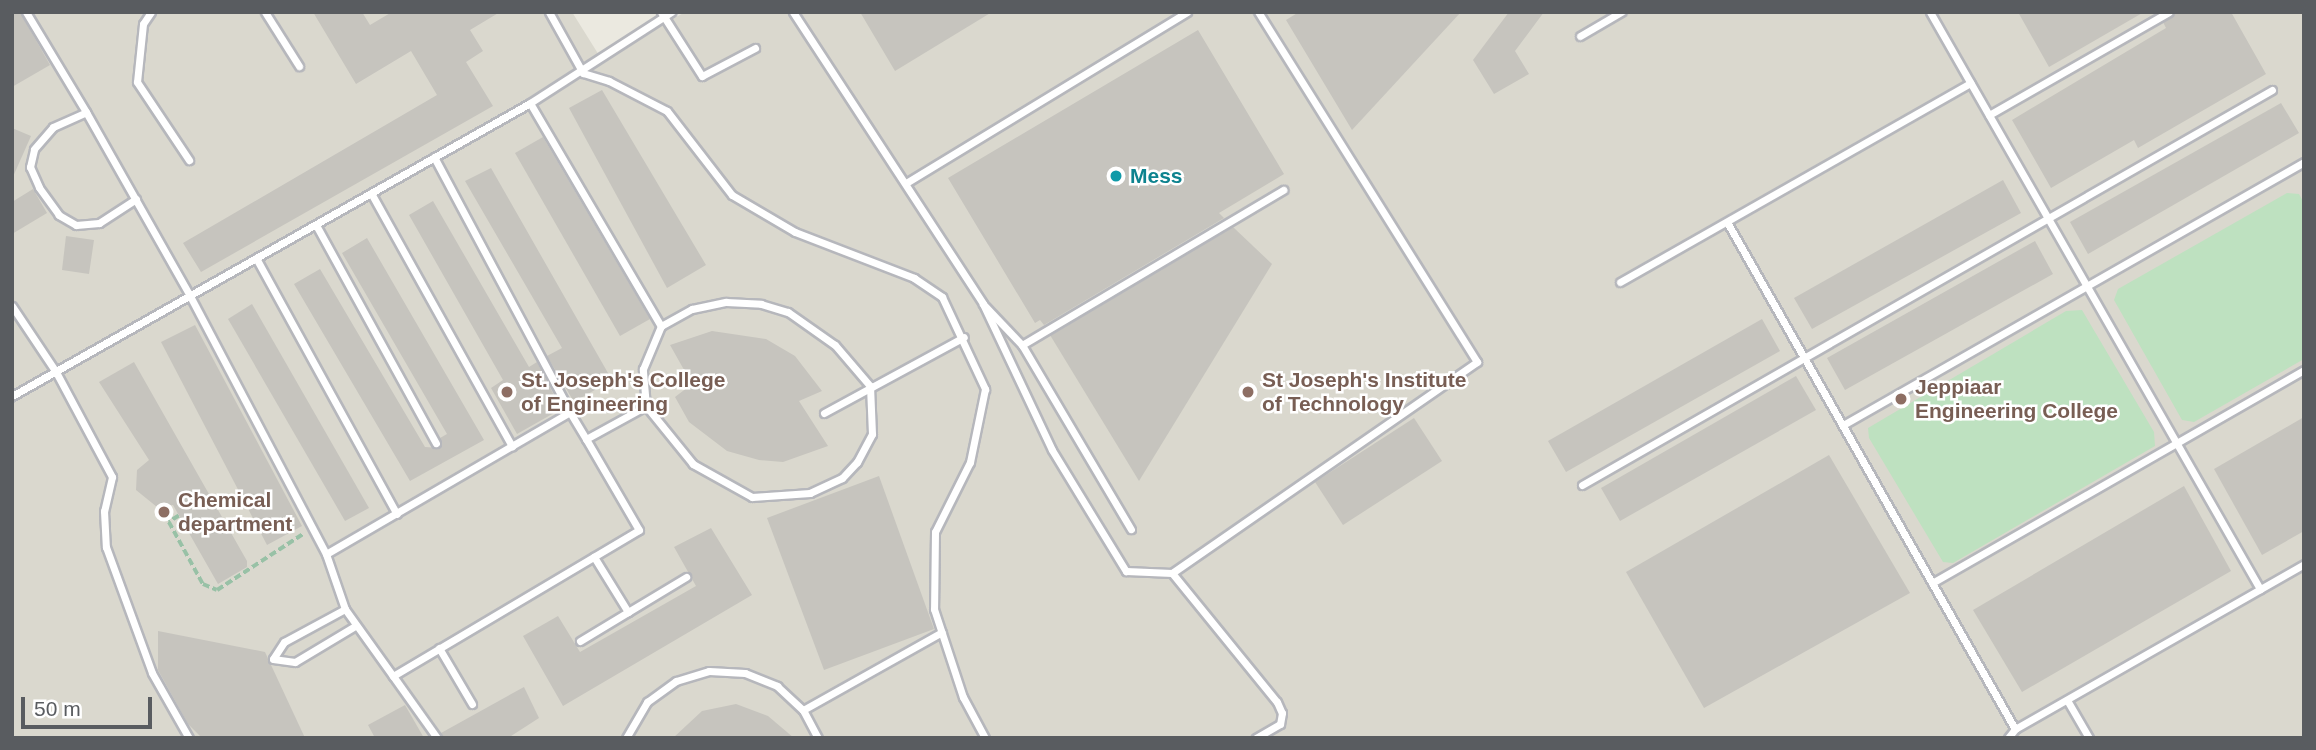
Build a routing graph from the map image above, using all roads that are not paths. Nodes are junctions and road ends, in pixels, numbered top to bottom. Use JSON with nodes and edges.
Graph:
{"nodes":[{"id":1,"x":26,"y":12,"type":"edge"},
{"id":2,"x":151,"y":12,"type":"edge"},
{"id":3,"x":265,"y":12,"type":"edge"},
{"id":4,"x":549,"y":12,"type":"edge"},
{"id":5,"x":793,"y":12,"type":"edge"},
{"id":6,"x":1187,"y":12,"type":"edge"},
{"id":7,"x":1258,"y":12,"type":"edge"},
{"id":8,"x":1621,"y":12,"type":"edge"},
{"id":9,"x":1930,"y":12,"type":"edge"},
{"id":10,"x":2168,"y":12,"type":"edge"},
{"id":11,"x":665,"y":14,"type":"edge"},
{"id":12,"x":1580,"y":36,"type":"dead end"},
{"id":13,"x":755,"y":48,"type":"dead end"},
{"id":14,"x":299,"y":65,"type":"dead end"},
{"id":15,"x":583,"y":73,"type":"junction"},
{"id":16,"x":1971,"y":83,"type":"junction"},
{"id":17,"x":2272,"y":90,"type":"dead end"},
{"id":18,"x":530,"y":103,"type":"junction"},
{"id":19,"x":86,"y":111,"type":"junction"},
{"id":20,"x":1989,"y":115,"type":"junction"},
{"id":21,"x":434,"y":158,"type":"junction"},
{"id":22,"x":189,"y":160,"type":"dead end"},
{"id":23,"x":2304,"y":162,"type":"edge"},
{"id":24,"x":906,"y":183,"type":"junction"},
{"id":25,"x":1283,"y":190,"type":"dead end"},
{"id":26,"x":371,"y":193,"type":"junction"},
{"id":27,"x":136,"y":200,"type":"junction"},
{"id":28,"x":2048,"y":219,"type":"junction"},
{"id":29,"x":1727,"y":222,"type":"junction"},
{"id":30,"x":316,"y":225,"type":"junction"},
{"id":31,"x":256,"y":258,"type":"junction"},
{"id":32,"x":1620,"y":282,"type":"dead end"},
{"id":33,"x":2086,"y":286,"type":"junction"},
{"id":34,"x":190,"y":296,"type":"junction"},
{"id":35,"x":983,"y":304,"type":"junction"},
{"id":36,"x":12,"y":306,"type":"edge"},
{"id":37,"x":661,"y":326,"type":"junction"},
{"id":38,"x":964,"y":337,"type":"junction"},
{"id":39,"x":1022,"y":345,"type":"junction"},
{"id":40,"x":1804,"y":358,"type":"junction"},
{"id":41,"x":2304,"y":370,"type":"edge"},
{"id":42,"x":55,"y":372,"type":"junction"},
{"id":43,"x":870,"y":386,"type":"junction"},
{"id":44,"x":12,"y":396,"type":"edge"},
{"id":45,"x":646,"y":406,"type":"junction"},
{"id":46,"x":570,"y":412,"type":"junction"},
{"id":47,"x":824,"y":413,"type":"dead end"},
{"id":48,"x":1843,"y":425,"type":"junction"},
{"id":49,"x":586,"y":439,"type":"junction"},
{"id":50,"x":436,"y":443,"type":"dead end"},
{"id":51,"x":2177,"y":443,"type":"junction"},
{"id":52,"x":512,"y":446,"type":"junction"},
{"id":53,"x":1582,"y":485,"type":"dead end"},
{"id":54,"x":397,"y":514,"type":"junction"},
{"id":55,"x":1132,"y":529,"type":"dead end"},
{"id":56,"x":326,"y":554,"type":"junction"},
{"id":57,"x":594,"y":557,"type":"junction"},
{"id":58,"x":2304,"y":564,"type":"edge"},
{"id":59,"x":1172,"y":573,"type":"junction"},
{"id":60,"x":686,"y":576,"type":"dead end"},
{"id":61,"x":1932,"y":583,"type":"junction"},
{"id":62,"x":2260,"y":589,"type":"junction"},
{"id":63,"x":345,"y":609,"type":"junction"},
{"id":64,"x":628,"y":612,"type":"junction"},
{"id":65,"x":355,"y":626,"type":"junction"},
{"id":66,"x":942,"y":632,"type":"junction"},
{"id":67,"x":580,"y":641,"type":"dead end"},
{"id":68,"x":439,"y":648,"type":"junction"},
{"id":69,"x":393,"y":676,"type":"junction"},
{"id":70,"x":2067,"y":700,"type":"junction"},
{"id":71,"x":472,"y":704,"type":"dead end"},
{"id":72,"x":803,"y":710,"type":"junction"},
{"id":73,"x":2015,"y":729,"type":"junction"},
{"id":74,"x":189,"y":738,"type":"edge"},
{"id":75,"x":437,"y":738,"type":"edge"},
{"id":76,"x":626,"y":738,"type":"edge"},
{"id":77,"x":818,"y":738,"type":"edge"},
{"id":78,"x":985,"y":738,"type":"edge"},
{"id":79,"x":1256,"y":738,"type":"edge"},
{"id":80,"x":2008,"y":738,"type":"edge"},
{"id":81,"x":2089,"y":738,"type":"edge"}],
"edges":[{"from":1,"to":19,"type":"lane"},
{"from":2,"to":22,"type":"lane"},
{"from":3,"to":14,"type":"lane"},
{"from":4,"to":15,"type":"lane"},
{"from":5,"to":24,"type":"lane"},
{"from":6,"to":24,"type":"lane"},
{"from":7,"to":59,"type":"lane"},
{"from":8,"to":12,"type":"lane"},
{"from":9,"to":16,"type":"lane"},
{"from":10,"to":20,"type":"lane"},
{"from":11,"to":13,"type":"lane"},
{"from":11,"to":15,"type":"lane"},
{"from":15,"to":18,"type":"lane"},
{"from":15,"to":38,"type":"lane"},
{"from":16,"to":20,"type":"lane"},
{"from":16,"to":29,"type":"lane"},
{"from":17,"to":28,"type":"lane"},
{"from":18,"to":21,"type":"lane"},
{"from":18,"to":37,"type":"lane"},
{"from":19,"to":27,"type":"lane"},
{"from":19,"to":27,"type":"lane"},
{"from":20,"to":28,"type":"lane"},
{"from":21,"to":26,"type":"lane"},
{"from":21,"to":46,"type":"lane"},
{"from":23,"to":33,"type":"lane"},
{"from":24,"to":35,"type":"lane"},
{"from":25,"to":39,"type":"lane"},
{"from":26,"to":30,"type":"lane"},
{"from":26,"to":52,"type":"lane"},
{"from":27,"to":34,"type":"lane"},
{"from":28,"to":33,"type":"lane"},
{"from":28,"to":40,"type":"lane"},
{"from":29,"to":32,"type":"lane"},
{"from":29,"to":40,"type":"lane"},
{"from":30,"to":31,"type":"lane"},
{"from":30,"to":50,"type":"lane"},
{"from":31,"to":34,"type":"lane"},
{"from":31,"to":54,"type":"lane"},
{"from":33,"to":48,"type":"lane"},
{"from":33,"to":51,"type":"lane"},
{"from":34,"to":42,"type":"lane"},
{"from":34,"to":56,"type":"lane"},
{"from":35,"to":39,"type":"lane"},
{"from":35,"to":59,"type":"lane"},
{"from":36,"to":42,"type":"lane"},
{"from":37,"to":43,"type":"lane"},
{"from":37,"to":45,"type":"lane"},
{"from":38,"to":43,"type":"lane"},
{"from":38,"to":66,"type":"lane"},
{"from":39,"to":55,"type":"lane"},
{"from":40,"to":48,"type":"lane"},
{"from":40,"to":53,"type":"lane"},
{"from":41,"to":51,"type":"lane"},
{"from":42,"to":44,"type":"lane"},
{"from":42,"to":74,"type":"lane"},
{"from":43,"to":45,"type":"lane"},
{"from":43,"to":47,"type":"lane"},
{"from":45,"to":49,"type":"lane"},
{"from":46,"to":49,"type":"lane"},
{"from":46,"to":52,"type":"lane"},
{"from":48,"to":61,"type":"lane"},
{"from":49,"to":57,"type":"lane"},
{"from":51,"to":61,"type":"lane"},
{"from":51,"to":62,"type":"lane"},
{"from":52,"to":54,"type":"lane"},
{"from":54,"to":56,"type":"lane"},
{"from":56,"to":63,"type":"lane"},
{"from":57,"to":64,"type":"lane"},
{"from":57,"to":68,"type":"lane"},
{"from":58,"to":62,"type":"lane"},
{"from":59,"to":79,"type":"lane"},
{"from":60,"to":64,"type":"lane"},
{"from":61,"to":73,"type":"lane"},
{"from":62,"to":70,"type":"lane"},
{"from":63,"to":65,"type":"lane"},
{"from":63,"to":65,"type":"lane"},
{"from":64,"to":67,"type":"lane"},
{"from":65,"to":69,"type":"lane"},
{"from":66,"to":72,"type":"lane"},
{"from":66,"to":78,"type":"lane"},
{"from":68,"to":69,"type":"lane"},
{"from":68,"to":71,"type":"lane"},
{"from":69,"to":75,"type":"lane"},
{"from":70,"to":73,"type":"lane"},
{"from":70,"to":81,"type":"lane"},
{"from":72,"to":76,"type":"lane"},
{"from":72,"to":77,"type":"lane"},
{"from":73,"to":80,"type":"lane"}]}
